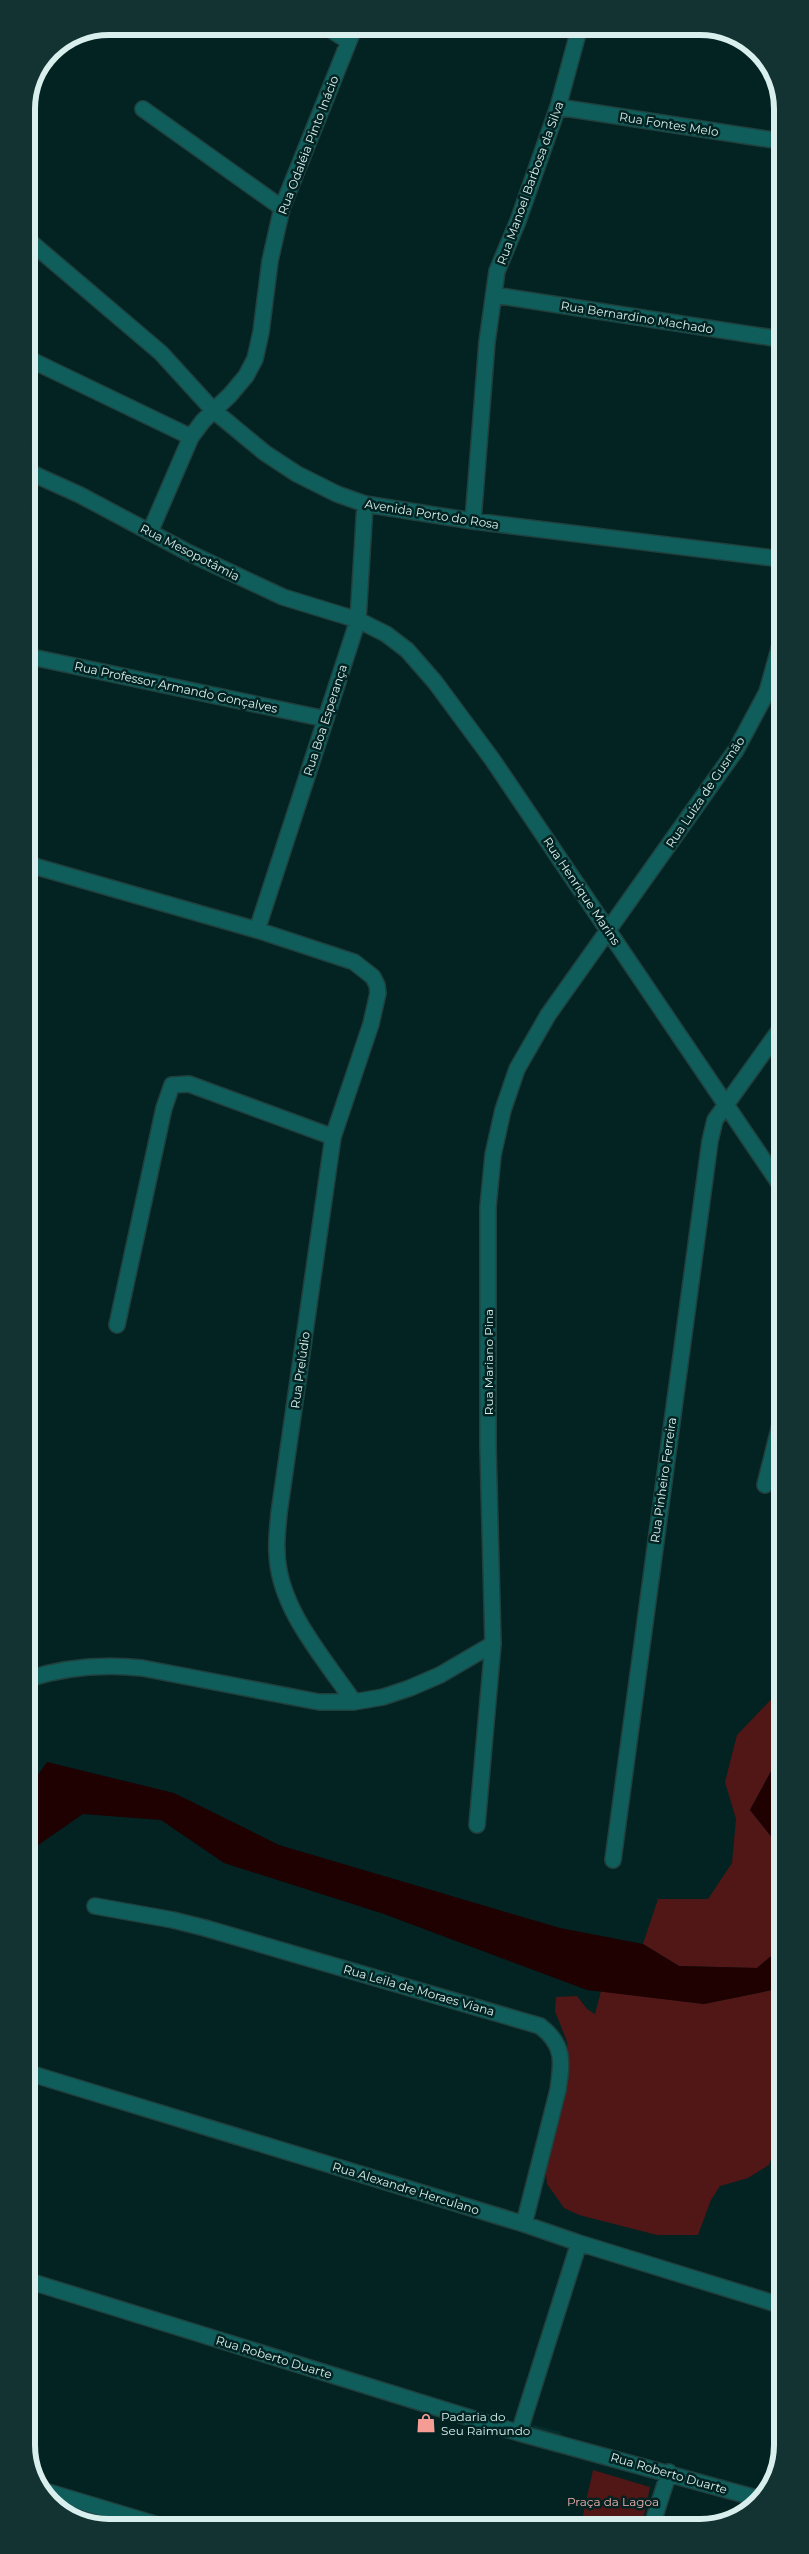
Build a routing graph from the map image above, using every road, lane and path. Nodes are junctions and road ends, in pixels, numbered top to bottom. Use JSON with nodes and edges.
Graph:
{"nodes":[{"id":1,"x":339,"y":35,"type":"edge"},
{"id":2,"x":351,"y":35,"type":"edge"},
{"id":3,"x":578,"y":35,"type":"edge"},
{"id":4,"x":348,"y":41,"type":"junction"},
{"id":5,"x":558,"y":107,"type":"junction"},
{"id":6,"x":143,"y":109,"type":"dead end"},
{"id":7,"x":774,"y":140,"type":"edge"},
{"id":8,"x":282,"y":208,"type":"junction"},
{"id":9,"x":35,"y":247,"type":"edge"},
{"id":10,"x":494,"y":295,"type":"junction"},
{"id":11,"x":774,"y":338,"type":"edge"},
{"id":12,"x":35,"y":362,"type":"edge"},
{"id":13,"x":213,"y":410,"type":"junction"},
{"id":14,"x":191,"y":437,"type":"junction"},
{"id":15,"x":35,"y":475,"type":"edge"},
{"id":16,"x":365,"y":504,"type":"junction"},
{"id":17,"x":473,"y":521,"type":"junction"},
{"id":18,"x":150,"y":532,"type":"junction"},
{"id":19,"x":774,"y":558,"type":"edge"},
{"id":20,"x":358,"y":620,"type":"junction"},
{"id":21,"x":35,"y":658,"type":"edge"},
{"id":22,"x":774,"y":667,"type":"edge"},
{"id":23,"x":326,"y":718,"type":"junction"},
{"id":24,"x":35,"y":866,"type":"edge"},
{"id":25,"x":257,"y":930,"type":"junction"},
{"id":26,"x":609,"y":932,"type":"junction"},
{"id":27,"x":774,"y":1038,"type":"edge"},
{"id":28,"x":725,"y":1104,"type":"junction"},
{"id":29,"x":333,"y":1137,"type":"junction"},
{"id":30,"x":774,"y":1176,"type":"edge"},
{"id":31,"x":117,"y":1325,"type":"dead end"},
{"id":32,"x":774,"y":1449,"type":"edge"},
{"id":33,"x":765,"y":1485,"type":"dead end"},
{"id":34,"x":493,"y":1644,"type":"junction"},
{"id":35,"x":35,"y":1677,"type":"edge"},
{"id":36,"x":354,"y":1702,"type":"junction"},
{"id":37,"x":477,"y":1825,"type":"dead end"},
{"id":38,"x":613,"y":1860,"type":"dead end"},
{"id":39,"x":95,"y":1906,"type":"dead end"},
{"id":40,"x":35,"y":2075,"type":"edge"},
{"id":41,"x":524,"y":2224,"type":"junction"},
{"id":42,"x":579,"y":2243,"type":"junction"},
{"id":43,"x":35,"y":2283,"type":"edge"},
{"id":44,"x":774,"y":2303,"type":"edge"},
{"id":45,"x":519,"y":2433,"type":"junction"},
{"id":46,"x":669,"y":2472,"type":"junction"},
{"id":47,"x":54,"y":2494,"type":"edge"},
{"id":48,"x":752,"y":2497,"type":"edge"},
{"id":49,"x":138,"y":2519,"type":"edge"},
{"id":50,"x":654,"y":2519,"type":"edge"}],
"edges":[{"from":1,"to":4,"type":"street"},
{"from":2,"to":4,"type":"street","name":"Rua Odaléia Pinto Inácio"},
{"from":3,"to":5,"type":"street","name":"Rua Manoel Barbosa da Silva"},
{"from":4,"to":8,"type":"street","name":"Rua Odaléia Pinto Inácio"},
{"from":5,"to":7,"type":"street","name":"Rua Fontes Melo"},
{"from":5,"to":10,"type":"street","name":"Rua Manoel Barbosa da Silva"},
{"from":6,"to":8,"type":"street"},
{"from":8,"to":13,"type":"street","name":"Rua Odaléia Pinto Inácio"},
{"from":9,"to":13,"type":"street","name":"Avenida Porto do Rosa"},
{"from":10,"to":11,"type":"street","name":"Rua Bernardino Machado"},
{"from":10,"to":17,"type":"street","name":"Rua Manoel Barbosa da Silva"},
{"from":12,"to":14,"type":"street"},
{"from":13,"to":14,"type":"street","name":"Rua Odaléia Pinto Inácio"},
{"from":13,"to":16,"type":"street","name":"Avenida Porto do Rosa"},
{"from":14,"to":18,"type":"street","name":"Rua Odaléia Pinto Inácio"},
{"from":15,"to":18,"type":"street","name":"Rua Mesopotâmia"},
{"from":16,"to":17,"type":"street","name":"Avenida Porto do Rosa"},
{"from":16,"to":20,"type":"street","name":"Rua Boa Esperança"},
{"from":17,"to":19,"type":"street","name":"Avenida Porto do Rosa"},
{"from":18,"to":20,"type":"street","name":"Rua Mesopotâmia"},
{"from":20,"to":23,"type":"street","name":"Rua Boa Esperança"},
{"from":20,"to":26,"type":"street","name":"Rua Henrique Marins"},
{"from":21,"to":23,"type":"street","name":"Rua Professor Armando Gonçalves"},
{"from":22,"to":26,"type":"street","name":"Rua Luiza de Gusmão"},
{"from":23,"to":25,"type":"street","name":"Rua Boa Esperança"},
{"from":24,"to":25,"type":"street"},
{"from":25,"to":29,"type":"street","name":"Rua Prelúdio"},
{"from":26,"to":28,"type":"street","name":"Rua Henrique Marins"},
{"from":26,"to":34,"type":"street","name":"Rua Mariano Pina"},
{"from":27,"to":28,"type":"street","name":"Rua Pinheiro Ferreira"},
{"from":28,"to":30,"type":"street","name":"Rua Henrique Marins"},
{"from":28,"to":38,"type":"street","name":"Rua Pinheiro Ferreira"},
{"from":29,"to":31,"type":"street"},
{"from":29,"to":36,"type":"street","name":"Rua Prelúdio"},
{"from":32,"to":33,"type":"street"},
{"from":34,"to":36,"type":"street"},
{"from":34,"to":37,"type":"street","name":"Rua Mariano Pina"},
{"from":35,"to":36,"type":"street"},
{"from":39,"to":41,"type":"street","name":"Rua Leila de Moraes Viana"},
{"from":40,"to":41,"type":"street","name":"Rua Alexandre Herculano"},
{"from":41,"to":42,"type":"street","name":"Rua Alexandre Herculano"},
{"from":42,"to":44,"type":"street","name":"Rua Alexandre Herculano"},
{"from":42,"to":45,"type":"street"},
{"from":43,"to":45,"type":"street","name":"Rua Roberto Duarte"},
{"from":45,"to":46,"type":"street","name":"Rua Roberto Duarte"},
{"from":46,"to":48,"type":"street","name":"Rua Roberto Duarte"},
{"from":46,"to":50,"type":"street"},
{"from":47,"to":49,"type":"street"}]}
